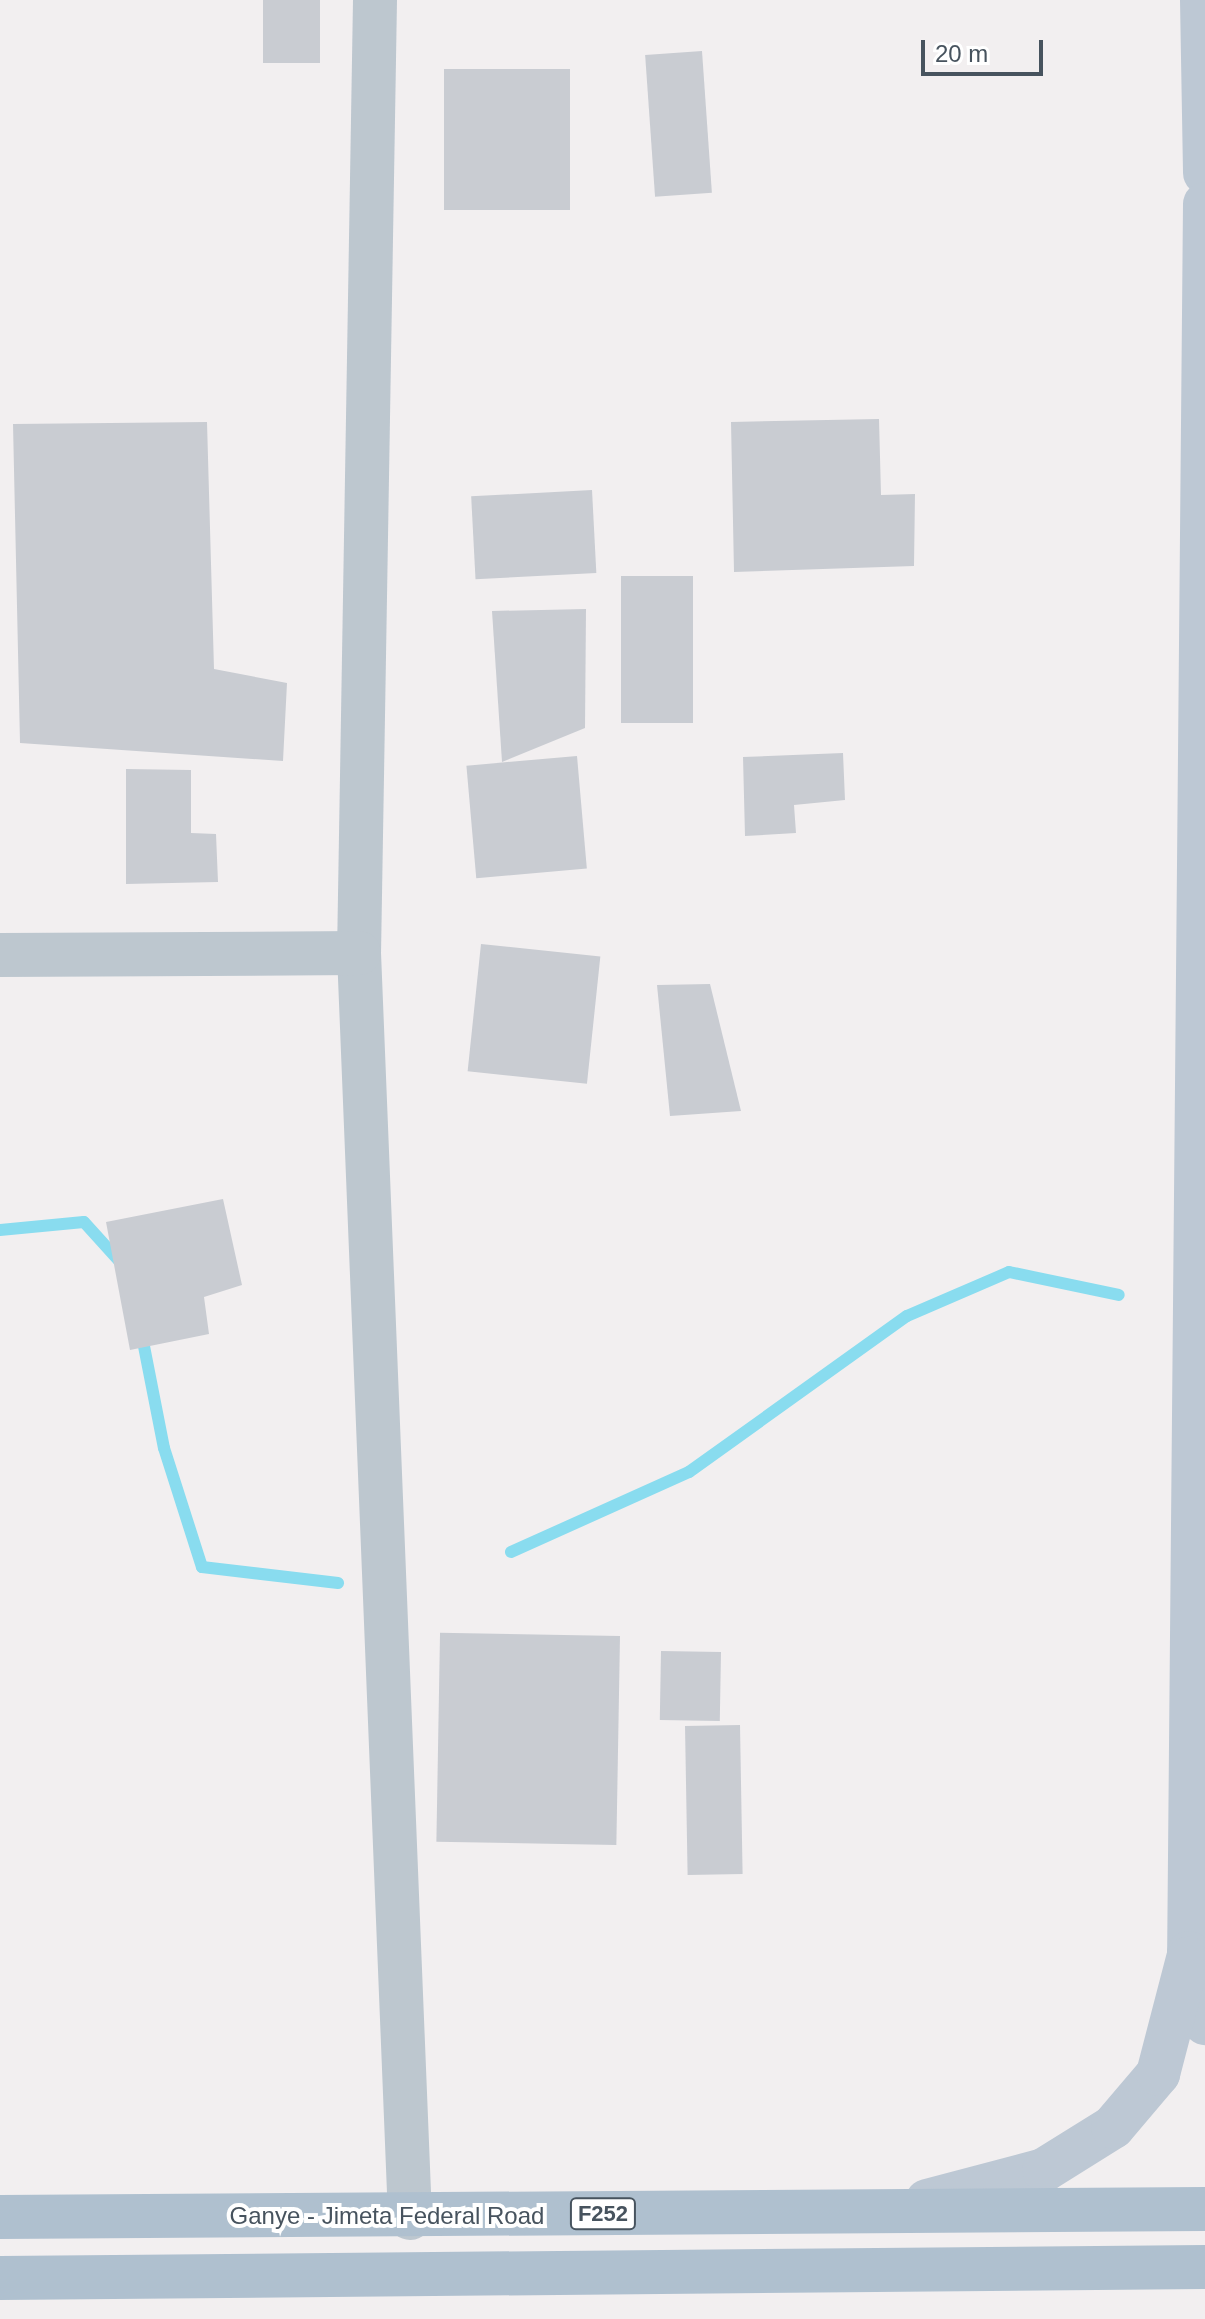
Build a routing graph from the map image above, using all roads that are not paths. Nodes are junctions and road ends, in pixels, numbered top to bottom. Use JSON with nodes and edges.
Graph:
{"nodes":[{"id":1,"x":375,"y":0,"type":"edge"},
{"id":2,"x":1202,"y":0,"type":"edge"},
{"id":3,"x":1205,"y":173,"type":"edge"},
{"id":4,"x":1205,"y":204,"type":"edge"},
{"id":5,"x":1201,"y":684,"type":"edge"},
{"id":6,"x":359,"y":953,"type":"junction"},
{"id":7,"x":0,"y":955,"type":"edge"},
{"id":8,"x":1189,"y":1953,"type":"junction"},
{"id":9,"x":1205,"y":2023,"type":"edge"},
{"id":10,"x":884,"y":2207,"type":"junction"},
{"id":11,"x":1205,"y":2209,"type":"edge"},
{"id":12,"x":0,"y":2217,"type":"edge"},
{"id":13,"x":410,"y":2218,"type":"junction"},
{"id":14,"x":1205,"y":2267,"type":"edge"},
{"id":15,"x":0,"y":2278,"type":"edge"}],
"edges":[{"from":1,"to":6,"type":"street"},
{"from":2,"to":3,"type":"main road"},
{"from":4,"to":5,"type":"main road"},
{"from":5,"to":8,"type":"main road"},
{"from":6,"to":7,"type":"street"},
{"from":6,"to":13,"type":"street"},
{"from":8,"to":9,"type":"main road"},
{"from":8,"to":10,"type":"main road"},
{"from":10,"to":11,"type":"main road","name":"Ganye - Jimeta Federal Road","number":"F252"},
{"from":10,"to":13,"type":"main road","name":"Ganye - Jimeta Federal Road","number":"F252"},
{"from":12,"to":13,"type":"main road","name":"Ganye - Jimeta Federal Road","number":"F252"},
{"from":14,"to":15,"type":"main road"}]}
